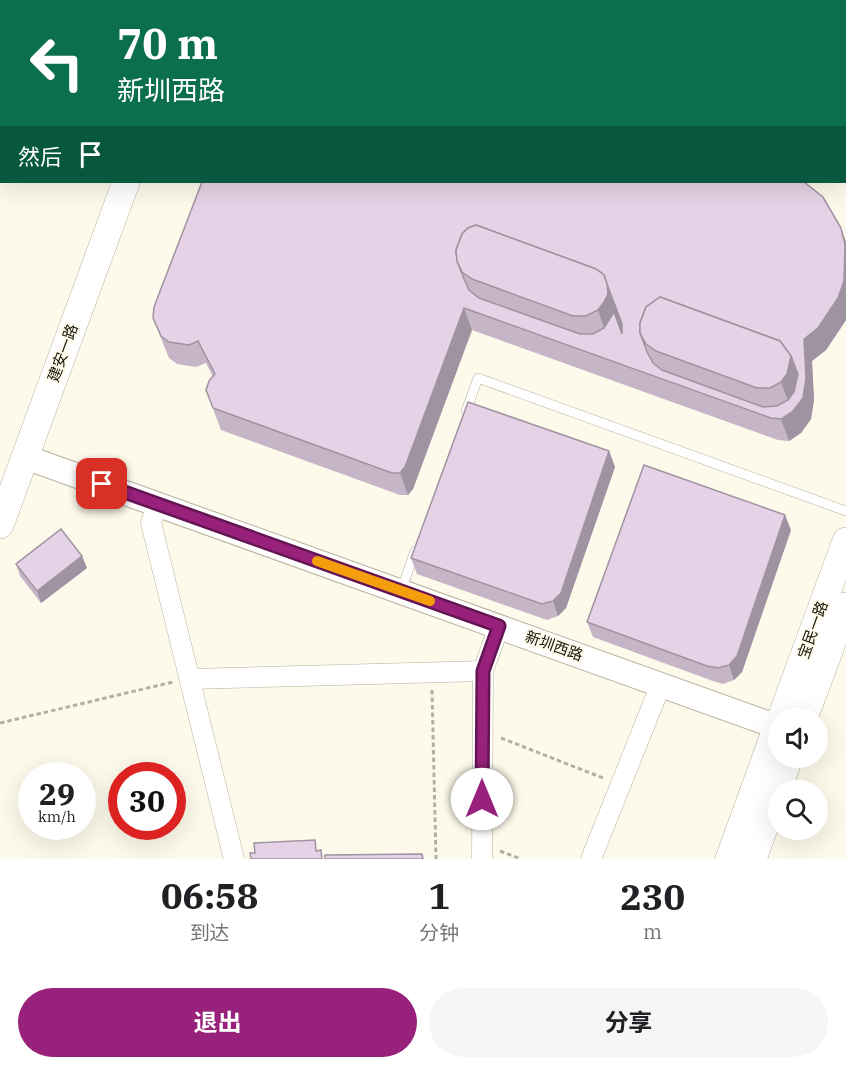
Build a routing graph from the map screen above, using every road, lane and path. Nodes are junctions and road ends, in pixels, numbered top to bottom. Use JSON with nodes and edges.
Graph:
{"nodes":[{"id":1,"x":107,"y":183,"type":"edge"},
{"id":2,"x":126,"y":183,"type":"edge"},
{"id":3,"x":462,"y":423,"type":"edge"},
{"id":4,"x":25,"y":457,"type":"junction"},
{"id":5,"x":0,"y":473,"type":"edge"},
{"id":6,"x":157,"y":504,"type":"junction"},
{"id":7,"x":846,"y":512,"type":"edge"},
{"id":8,"x":0,"y":525,"type":"edge"},
{"id":9,"x":846,"y":541,"type":"edge"},
{"id":10,"x":417,"y":546,"type":"edge"},
{"id":11,"x":401,"y":591,"type":"junction"},
{"id":12,"x":846,"y":606,"type":"edge"},
{"id":13,"x":499,"y":626,"type":"junction"},
{"id":14,"x":483,"y":671,"type":"junction"},
{"id":15,"x":432,"y":672,"type":"junction"},
{"id":16,"x":190,"y":678,"type":"junction"},
{"id":17,"x":660,"y":684,"type":"junction"},
{"id":18,"x":785,"y":708,"type":"edge"},
{"id":19,"x":808,"y":708,"type":"edge"},
{"id":20,"x":768,"y":722,"type":"edge"},
{"id":21,"x":0,"y":723,"type":"edge"},
{"id":22,"x":482,"y":730,"type":"junction"},
{"id":23,"x":768,"y":753,"type":"edge"},
{"id":24,"x":785,"y":768,"type":"edge"},
{"id":25,"x":620,"y":785,"type":"junction"},
{"id":26,"x":234,"y":859,"type":"edge"},
{"id":27,"x":436,"y":859,"type":"edge"},
{"id":28,"x":482,"y":859,"type":"edge"},
{"id":29,"x":591,"y":859,"type":"edge"},
{"id":30,"x":729,"y":859,"type":"edge"},
{"id":31,"x":753,"y":859,"type":"edge"}],
"edges":[{"from":1,"to":5,"type":"main road","name":"建安一路"},
{"from":2,"to":4,"type":"main road","name":"建安一路"},
{"from":3,"to":7,"type":"lane"},
{"from":4,"to":6,"type":"street","name":"新圳西路"},
{"from":4,"to":8,"type":"main road","name":"建安一路"},
{"from":6,"to":11,"type":"street","name":"新圳西路"},
{"from":6,"to":16,"type":"street"},
{"from":9,"to":18,"type":"main road","name":"宝民一路"},
{"from":10,"to":11,"type":"lane"},
{"from":11,"to":13,"type":"street","name":"新圳西路"},
{"from":12,"to":19,"type":"main road","name":"宝民一路"},
{"from":13,"to":14,"type":"street"},
{"from":13,"to":17,"type":"street","name":"新圳西路"},
{"from":14,"to":15,"type":"street"},
{"from":14,"to":22,"type":"street"},
{"from":15,"to":16,"type":"street"},
{"from":15,"to":27,"type":"path"},
{"from":16,"to":21,"type":"path"},
{"from":16,"to":26,"type":"street"},
{"from":17,"to":20,"type":"street","name":"新圳西路"},
{"from":17,"to":25,"type":"street"},
{"from":22,"to":25,"type":"path"},
{"from":22,"to":28,"type":"street"},
{"from":23,"to":30,"type":"main road"},
{"from":24,"to":31,"type":"main road"},
{"from":25,"to":29,"type":"street"}]}
